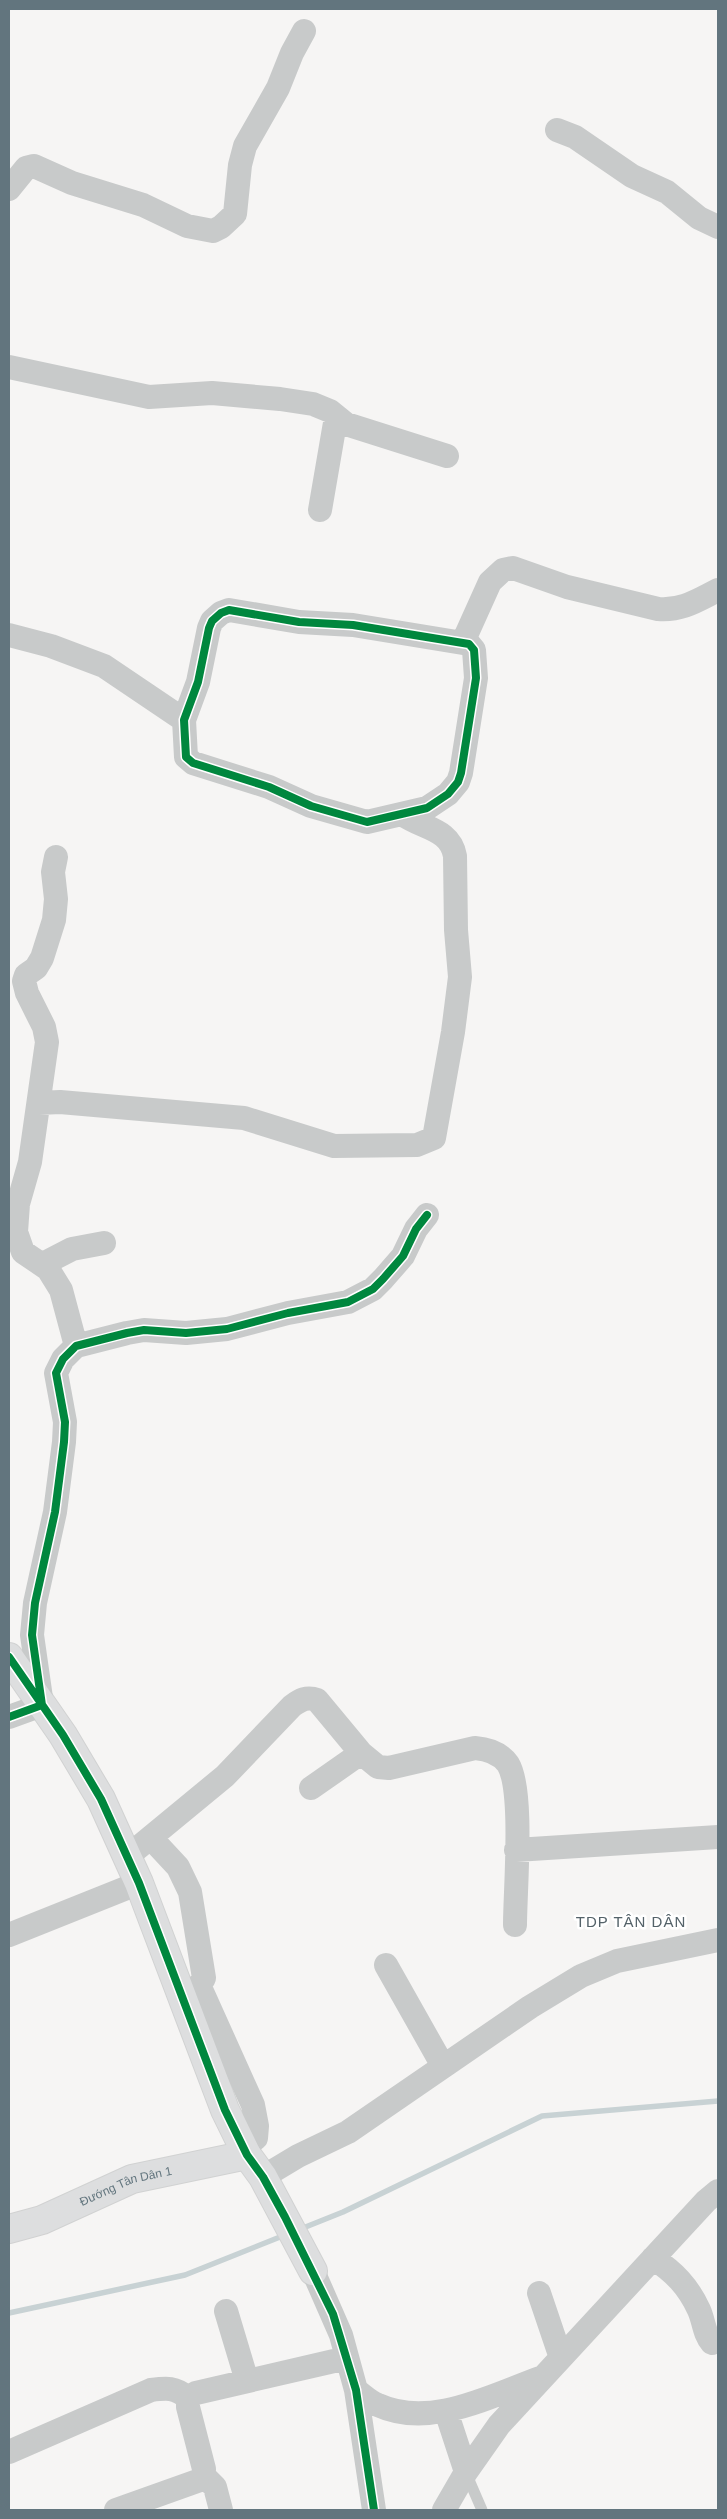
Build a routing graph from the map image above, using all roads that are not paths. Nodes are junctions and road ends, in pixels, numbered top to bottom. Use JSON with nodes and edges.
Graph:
{"nodes":[{"id":1,"x":304,"y":32,"type":"dead end"},
{"id":2,"x":557,"y":130,"type":"dead end"},
{"id":3,"x":17,"y":163,"type":"edge"},
{"id":4,"x":9,"y":189,"type":"edge"},
{"id":5,"x":718,"y":227,"type":"edge"},
{"id":6,"x":9,"y":367,"type":"edge"},
{"id":7,"x":336,"y":417,"type":"junction"},
{"id":8,"x":447,"y":456,"type":"dead end"},
{"id":9,"x":320,"y":510,"type":"dead end"},
{"id":10,"x":718,"y":590,"type":"edge"},
{"id":11,"x":9,"y":635,"type":"edge"},
{"id":12,"x":463,"y":642,"type":"junction"},
{"id":13,"x":184,"y":720,"type":"junction"},
{"id":14,"x":402,"y":814,"type":"junction"},
{"id":15,"x":56,"y":856,"type":"dead end"},
{"id":16,"x":17,"y":973,"type":"edge"},
{"id":17,"x":39,"y":1104,"type":"junction"},
{"id":18,"x":427,"y":1215,"type":"dead end"},
{"id":19,"x":104,"y":1243,"type":"dead end"},
{"id":20,"x":43,"y":1264,"type":"junction"},
{"id":21,"x":76,"y":1346,"type":"junction"},
{"id":22,"x":9,"y":1657,"type":"edge"},
{"id":23,"x":42,"y":1705,"type":"junction"},
{"id":24,"x":9,"y":1717,"type":"edge"},
{"id":25,"x":361,"y":1753,"type":"junction"},
{"id":26,"x":311,"y":1788,"type":"dead end"},
{"id":27,"x":718,"y":1837,"type":"edge"},
{"id":28,"x":151,"y":1838,"type":"junction"},
{"id":29,"x":516,"y":1850,"type":"junction"},
{"id":30,"x":128,"y":1856,"type":"junction"},
{"id":31,"x":139,"y":1883,"type":"junction"},
{"id":32,"x":515,"y":1925,"type":"dead end"},
{"id":33,"x":9,"y":1935,"type":"edge"},
{"id":34,"x":718,"y":1940,"type":"edge"},
{"id":35,"x":386,"y":1965,"type":"dead end"},
{"id":36,"x":190,"y":1990,"type":"junction"},
{"id":37,"x":443,"y":2066,"type":"junction"},
{"id":38,"x":252,"y":2160,"type":"junction"},
{"id":39,"x":718,"y":2191,"type":"edge"},
{"id":40,"x":9,"y":2229,"type":"edge"},
{"id":41,"x":653,"y":2258,"type":"junction"},
{"id":42,"x":313,"y":2271,"type":"joint"},
{"id":43,"x":539,"y":2293,"type":"dead end"},
{"id":44,"x":226,"y":2312,"type":"dead end"},
{"id":45,"x":718,"y":2340,"type":"edge"},
{"id":46,"x":347,"y":2358,"type":"junction"},
{"id":47,"x":561,"y":2358,"type":"junction"},
{"id":48,"x":541,"y":2378,"type":"junction"},
{"id":49,"x":247,"y":2381,"type":"junction"},
{"id":50,"x":356,"y":2390,"type":"junction"},
{"id":51,"x":188,"y":2398,"type":"junction"},
{"id":52,"x":446,"y":2411,"type":"junction"},
{"id":53,"x":9,"y":2452,"type":"edge"},
{"id":54,"x":466,"y":2472,"type":"junction"},
{"id":55,"x":204,"y":2476,"type":"junction"},
{"id":56,"x":116,"y":2510,"type":"edge"},
{"id":57,"x":221,"y":2510,"type":"edge"},
{"id":58,"x":374,"y":2510,"type":"edge"},
{"id":59,"x":444,"y":2510,"type":"edge"},
{"id":60,"x":482,"y":2510,"type":"edge"}],
"edges":[{"from":1,"to":3,"type":"street"},
{"from":2,"to":5,"type":"street"},
{"from":3,"to":4,"type":"street"},
{"from":6,"to":7,"type":"street"},
{"from":7,"to":8,"type":"street"},
{"from":7,"to":9,"type":"street"},
{"from":10,"to":12,"type":"street"},
{"from":11,"to":13,"type":"street"},
{"from":12,"to":13,"type":"street"},
{"from":12,"to":14,"type":"street"},
{"from":13,"to":14,"type":"street"},
{"from":14,"to":17,"type":"street"},
{"from":15,"to":16,"type":"street"},
{"from":16,"to":17,"type":"street"},
{"from":17,"to":20,"type":"street"},
{"from":18,"to":21,"type":"street"},
{"from":19,"to":20,"type":"street"},
{"from":20,"to":21,"type":"street"},
{"from":21,"to":23,"type":"street"},
{"from":22,"to":23,"type":"street"},
{"from":23,"to":24,"type":"street"},
{"from":23,"to":30,"type":"street"},
{"from":25,"to":26,"type":"street"},
{"from":25,"to":28,"type":"street"},
{"from":25,"to":29,"type":"street"},
{"from":27,"to":29,"type":"street"},
{"from":28,"to":30,"type":"street"},
{"from":28,"to":36,"type":"street"},
{"from":29,"to":32,"type":"street"},
{"from":30,"to":31,"type":"street"},
{"from":31,"to":33,"type":"street"},
{"from":31,"to":36,"type":"street"},
{"from":34,"to":37,"type":"street"},
{"from":35,"to":37,"type":"street"},
{"from":36,"to":38,"type":"street"},
{"from":37,"to":38,"type":"street"},
{"from":38,"to":40,"type":"street","name":"Đướng Tân Dân 1"},
{"from":38,"to":42,"type":"street"},
{"from":39,"to":41,"type":"street"},
{"from":41,"to":45,"type":"street"},
{"from":41,"to":47,"type":"street"},
{"from":42,"to":46,"type":"street"},
{"from":43,"to":47,"type":"street"},
{"from":44,"to":49,"type":"street"},
{"from":46,"to":49,"type":"street"},
{"from":46,"to":50,"type":"street"},
{"from":47,"to":48,"type":"street"},
{"from":48,"to":52,"type":"street"},
{"from":48,"to":54,"type":"street"},
{"from":49,"to":51,"type":"street"},
{"from":50,"to":52,"type":"street"},
{"from":50,"to":58,"type":"street"},
{"from":51,"to":53,"type":"street"},
{"from":51,"to":55,"type":"street"},
{"from":52,"to":54,"type":"street"},
{"from":54,"to":59,"type":"street"},
{"from":54,"to":60,"type":"lane"},
{"from":55,"to":56,"type":"street"},
{"from":55,"to":57,"type":"street"}]}
